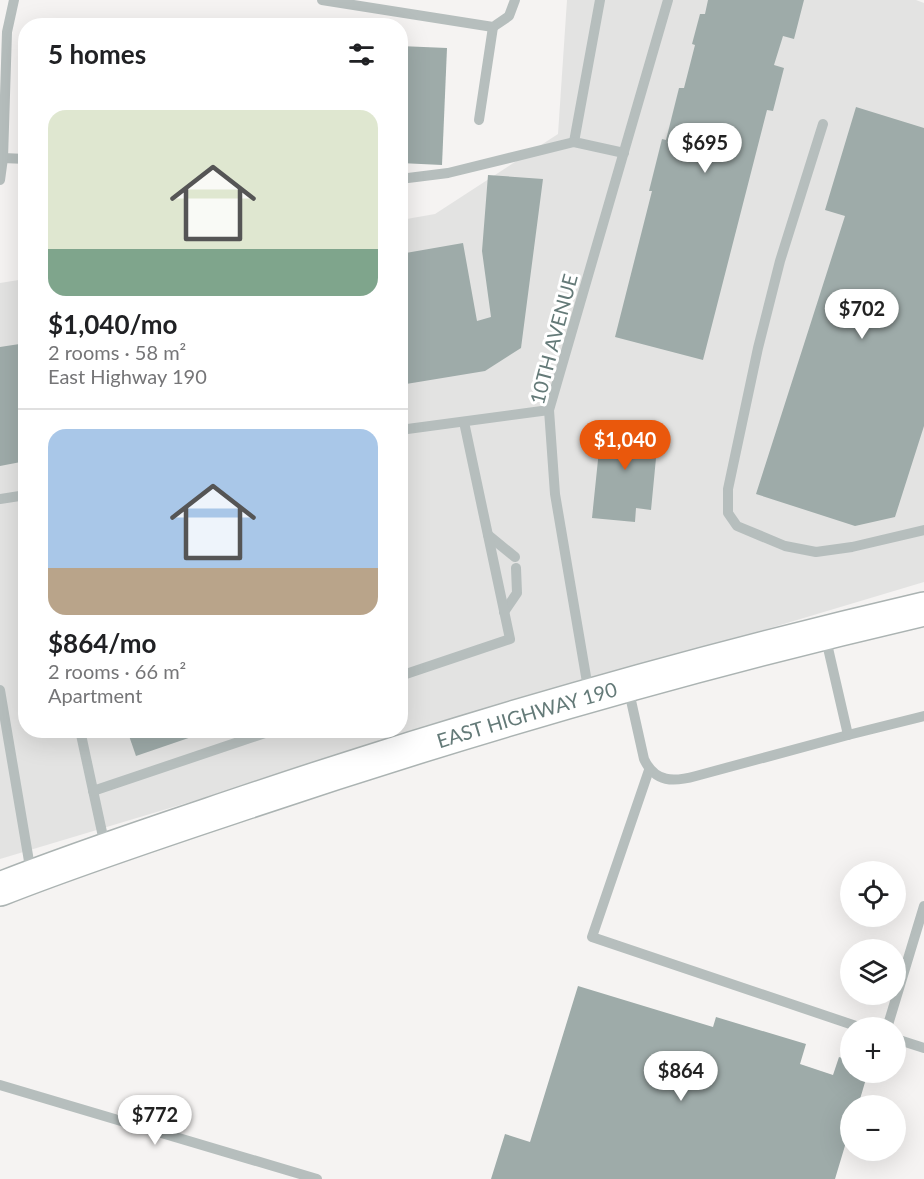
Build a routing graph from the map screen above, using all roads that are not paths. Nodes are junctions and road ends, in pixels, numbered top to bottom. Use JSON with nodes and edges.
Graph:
{"nodes":[{"id":1,"x":14,"y":0,"type":"edge"},
{"id":2,"x":322,"y":0,"type":"edge"},
{"id":3,"x":515,"y":0,"type":"edge"},
{"id":4,"x":600,"y":0,"type":"edge"},
{"id":5,"x":668,"y":0,"type":"edge"},
{"id":6,"x":493,"y":27,"type":"junction"},
{"id":7,"x":479,"y":120,"type":"dead end"},
{"id":8,"x":823,"y":124,"type":"dead end"},
{"id":9,"x":574,"y":142,"type":"junction"},
{"id":10,"x":624,"y":153,"type":"junction"},
{"id":11,"x":3,"y":158,"type":"junction"},
{"id":12,"x":18,"y":159,"type":"edge"},
{"id":13,"x":408,"y":178,"type":"edge"},
{"id":14,"x":0,"y":180,"type":"edge"},
{"id":15,"x":549,"y":410,"type":"junction"},
{"id":16,"x":464,"y":422,"type":"junction"},
{"id":17,"x":408,"y":429,"type":"edge"},
{"id":18,"x":18,"y":496,"type":"edge"},
{"id":19,"x":0,"y":499,"type":"edge"},
{"id":20,"x":924,"y":530,"type":"edge"},
{"id":21,"x":488,"y":535,"type":"junction"},
{"id":22,"x":514,"y":557,"type":"dead end"},
{"id":23,"x":516,"y":568,"type":"dead end"},
{"id":24,"x":924,"y":609,"type":"edge"},
{"id":25,"x":504,"y":612,"type":"junction"},
{"id":26,"x":824,"y":632,"type":"junction"},
{"id":27,"x":408,"y":673,"type":"edge"},
{"id":28,"x":628,"y":685,"type":"junction"},
{"id":29,"x":0,"y":690,"type":"edge"},
{"id":30,"x":589,"y":696,"type":"junction"},
{"id":31,"x":924,"y":716,"type":"edge"},
{"id":32,"x":848,"y":735,"type":"junction"},
{"id":33,"x":82,"y":738,"type":"edge"},
{"id":34,"x":251,"y":738,"type":"edge"},
{"id":35,"x":649,"y":770,"type":"junction"},
{"id":36,"x":93,"y":792,"type":"junction"},
{"id":37,"x":106,"y":850,"type":"junction"},
{"id":38,"x":31,"y":877,"type":"junction"},
{"id":39,"x":0,"y":889,"type":"edge"},
{"id":40,"x":924,"y":906,"type":"edge"},
{"id":41,"x":890,"y":1017,"type":"edge"},
{"id":42,"x":840,"y":1021,"type":"edge"},
{"id":43,"x":906,"y":1042,"type":"edge"},
{"id":44,"x":924,"y":1048,"type":"edge"},
{"id":45,"x":0,"y":1085,"type":"edge"},
{"id":46,"x":317,"y":1179,"type":"edge"}],
"edges":[{"from":1,"to":11,"type":"street"},
{"from":2,"to":6,"type":"street"},
{"from":3,"to":6,"type":"street"},
{"from":4,"to":9,"type":"street"},
{"from":5,"to":10,"type":"street","name":"10TH AVENUE"},
{"from":6,"to":7,"type":"street"},
{"from":8,"to":20,"type":"street"},
{"from":9,"to":10,"type":"street"},
{"from":9,"to":13,"type":"street"},
{"from":10,"to":15,"type":"street","name":"10TH AVENUE"},
{"from":11,"to":12,"type":"street"},
{"from":11,"to":14,"type":"street"},
{"from":15,"to":16,"type":"street"},
{"from":15,"to":30,"type":"street","name":"10TH AVENUE"},
{"from":16,"to":17,"type":"street"},
{"from":16,"to":21,"type":"street"},
{"from":18,"to":19,"type":"street"},
{"from":21,"to":22,"type":"street"},
{"from":21,"to":25,"type":"street"},
{"from":23,"to":25,"type":"street"},
{"from":24,"to":26,"type":"main road","name":"EAST HIGHWAY 190"},
{"from":25,"to":27,"type":"street"},
{"from":26,"to":28,"type":"main road","name":"EAST HIGHWAY 190"},
{"from":26,"to":32,"type":"street"},
{"from":28,"to":30,"type":"main road","name":"EAST HIGHWAY 190"},
{"from":28,"to":35,"type":"street"},
{"from":29,"to":38,"type":"street"},
{"from":30,"to":37,"type":"main road","name":"EAST HIGHWAY 190"},
{"from":31,"to":32,"type":"street"},
{"from":32,"to":35,"type":"street"},
{"from":33,"to":36,"type":"street"},
{"from":34,"to":36,"type":"street"},
{"from":35,"to":42,"type":"street"},
{"from":36,"to":37,"type":"street"},
{"from":37,"to":38,"type":"main road","name":"EAST HIGHWAY 190"},
{"from":38,"to":39,"type":"main road","name":"EAST HIGHWAY 190"},
{"from":40,"to":41,"type":"street"},
{"from":43,"to":44,"type":"street"},
{"from":45,"to":46,"type":"street"}]}
